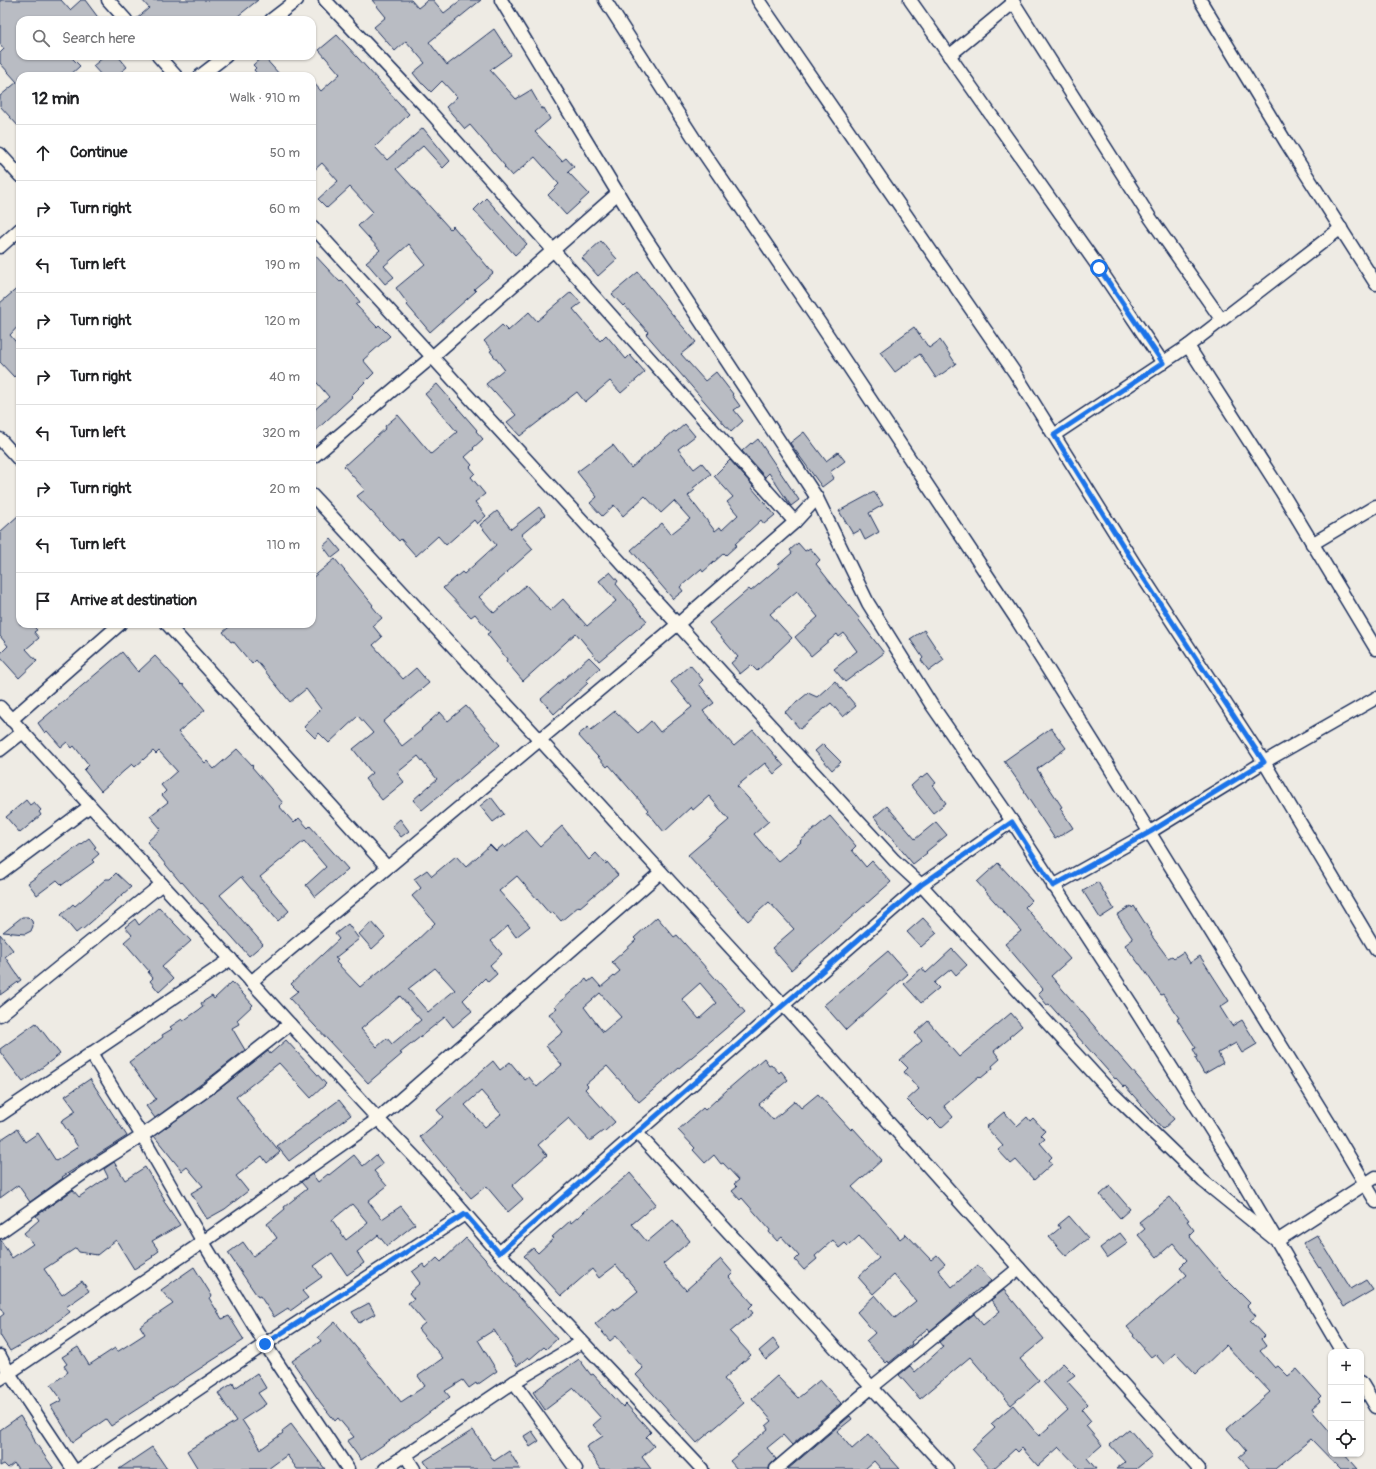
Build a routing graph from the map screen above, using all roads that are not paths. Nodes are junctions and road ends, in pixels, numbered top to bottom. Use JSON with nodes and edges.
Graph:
{"nodes":[{"id":1,"x":108,"y":0,"type":"edge"},
{"id":2,"x":297,"y":0,"type":"edge"},
{"id":3,"x":325,"y":0,"type":"edge"},
{"id":4,"x":501,"y":0,"type":"edge"},
{"id":5,"x":606,"y":0,"type":"edge"},
{"id":6,"x":758,"y":0,"type":"edge"},
{"id":7,"x":910,"y":0,"type":"edge"},
{"id":8,"x":1200,"y":0,"type":"edge"},
{"id":9,"x":1013,"y":1,"type":"edge"},
{"id":10,"x":122,"y":16,"type":"edge"},
{"id":11,"x":276,"y":16,"type":"edge"},
{"id":12,"x":949,"y":56,"type":"junction"},
{"id":13,"x":162,"y":60,"type":"edge"},
{"id":14,"x":221,"y":60,"type":"edge"},
{"id":15,"x":172,"y":72,"type":"edge"},
{"id":16,"x":205,"y":72,"type":"edge"},
{"id":17,"x":0,"y":154,"type":"edge"},
{"id":18,"x":16,"y":172,"type":"edge"},
{"id":19,"x":618,"y":193,"type":"junction"},
{"id":20,"x":1341,"y":228,"type":"junction"},
{"id":21,"x":316,"y":230,"type":"edge"},
{"id":22,"x":16,"y":233,"type":"edge"},
{"id":23,"x":0,"y":247,"type":"edge"},
{"id":24,"x":554,"y":251,"type":"junction"},
{"id":25,"x":1376,"y":284,"type":"edge"},
{"id":26,"x":1221,"y":320,"type":"junction"},
{"id":27,"x":1188,"y":346,"type":"junction"},
{"id":28,"x":432,"y":357,"type":"junction"},
{"id":29,"x":1163,"y":363,"type":"junction"},
{"id":30,"x":1054,"y":435,"type":"junction"},
{"id":31,"x":0,"y":439,"type":"edge"},
{"id":32,"x":316,"y":455,"type":"edge"},
{"id":33,"x":16,"y":457,"type":"edge"},
{"id":34,"x":817,"y":498,"type":"junction"},
{"id":35,"x":316,"y":499,"type":"edge"},
{"id":36,"x":1376,"y":506,"type":"edge"},
{"id":37,"x":795,"y":522,"type":"junction"},
{"id":38,"x":1312,"y":544,"type":"junction"},
{"id":39,"x":678,"y":624,"type":"junction"},
{"id":40,"x":115,"y":628,"type":"edge"},
{"id":41,"x":171,"y":628,"type":"edge"},
{"id":42,"x":1376,"y":649,"type":"edge"},
{"id":43,"x":1376,"y":698,"type":"edge"},
{"id":44,"x":0,"y":707,"type":"edge"},
{"id":45,"x":11,"y":720,"type":"junction"},
{"id":46,"x":23,"y":732,"type":"junction"},
{"id":47,"x":540,"y":740,"type":"junction"},
{"id":48,"x":0,"y":750,"type":"edge"},
{"id":49,"x":1264,"y":762,"type":"junction"},
{"id":50,"x":90,"y":806,"type":"junction"},
{"id":51,"x":1012,"y":822,"type":"junction"},
{"id":52,"x":1150,"y":832,"type":"junction"},
{"id":53,"x":387,"y":868,"type":"junction"},
{"id":54,"x":661,"y":872,"type":"junction"},
{"id":55,"x":0,"y":873,"type":"edge"},
{"id":56,"x":162,"y":884,"type":"junction"},
{"id":57,"x":921,"y":885,"type":"junction"},
{"id":58,"x":1053,"y":886,"type":"junction"},
{"id":59,"x":1376,"y":950,"type":"edge"},
{"id":60,"x":230,"y":959,"type":"junction"},
{"id":61,"x":251,"y":982,"type":"junction"},
{"id":62,"x":784,"y":1006,"type":"junction"},
{"id":63,"x":0,"y":1015,"type":"edge"},
{"id":64,"x":290,"y":1024,"type":"junction"},
{"id":65,"x":91,"y":1053,"type":"junction"},
{"id":66,"x":0,"y":1115,"type":"edge"},
{"id":67,"x":378,"y":1120,"type":"junction"},
{"id":68,"x":637,"y":1133,"type":"junction"},
{"id":69,"x":142,"y":1136,"type":"junction"},
{"id":70,"x":1376,"y":1177,"type":"edge"},
{"id":71,"x":1365,"y":1184,"type":"junction"},
{"id":72,"x":1376,"y":1202,"type":"edge"},
{"id":73,"x":465,"y":1214,"type":"junction"},
{"id":74,"x":0,"y":1232,"type":"edge"},
{"id":75,"x":1277,"y":1241,"type":"junction"},
{"id":76,"x":203,"y":1242,"type":"junction"},
{"id":77,"x":499,"y":1253,"type":"junction"},
{"id":78,"x":1019,"y":1268,"type":"junction"},
{"id":79,"x":582,"y":1342,"type":"junction"},
{"id":80,"x":265,"y":1344,"type":"junction"},
{"id":81,"x":1340,"y":1349,"type":"edge"},
{"id":82,"x":0,"y":1356,"type":"edge"},
{"id":83,"x":5,"y":1376,"type":"edge"},
{"id":84,"x":514,"y":1382,"type":"junction"},
{"id":85,"x":1363,"y":1385,"type":"edge"},
{"id":86,"x":872,"y":1387,"type":"junction"},
{"id":87,"x":1376,"y":1407,"type":"edge"},
{"id":88,"x":405,"y":1455,"type":"junction"},
{"id":89,"x":73,"y":1469,"type":"edge"},
{"id":90,"x":80,"y":1469,"type":"edge"},
{"id":91,"x":348,"y":1469,"type":"edge"},
{"id":92,"x":385,"y":1469,"type":"edge"},
{"id":93,"x":414,"y":1469,"type":"edge"},
{"id":94,"x":576,"y":1469,"type":"edge"},
{"id":95,"x":702,"y":1469,"type":"edge"},
{"id":96,"x":776,"y":1469,"type":"edge"},
{"id":97,"x":947,"y":1469,"type":"edge"},
{"id":98,"x":1199,"y":1469,"type":"edge"}],
"edges":[{"from":1,"to":10,"type":"street"},
{"from":2,"to":11,"type":"street"},
{"from":3,"to":24,"type":"street"},
{"from":4,"to":19,"type":"street"},
{"from":5,"to":52,"type":"street"},
{"from":6,"to":30,"type":"street"},
{"from":7,"to":12,"type":"street"},
{"from":8,"to":20,"type":"street"},
{"from":9,"to":12,"type":"street"},
{"from":9,"to":26,"type":"street"},
{"from":12,"to":29,"type":"street"},
{"from":13,"to":15,"type":"street"},
{"from":14,"to":16,"type":"street"},
{"from":17,"to":18,"type":"street"},
{"from":19,"to":24,"type":"street"},
{"from":19,"to":34,"type":"street"},
{"from":20,"to":25,"type":"street"},
{"from":20,"to":26,"type":"street"},
{"from":21,"to":28,"type":"street"},
{"from":22,"to":23,"type":"street"},
{"from":24,"to":28,"type":"street"},
{"from":24,"to":37,"type":"street"},
{"from":26,"to":27,"type":"street"},
{"from":27,"to":29,"type":"street"},
{"from":27,"to":38,"type":"street"},
{"from":28,"to":32,"type":"street"},
{"from":28,"to":39,"type":"street"},
{"from":29,"to":30,"type":"street"},
{"from":30,"to":49,"type":"street"},
{"from":31,"to":33,"type":"street"},
{"from":34,"to":37,"type":"street"},
{"from":34,"to":51,"type":"street"},
{"from":35,"to":47,"type":"street"},
{"from":36,"to":38,"type":"street"},
{"from":37,"to":39,"type":"street"},
{"from":38,"to":42,"type":"street"},
{"from":39,"to":47,"type":"street"},
{"from":39,"to":57,"type":"street"},
{"from":40,"to":45,"type":"street"},
{"from":41,"to":53,"type":"street"},
{"from":43,"to":49,"type":"street"},
{"from":44,"to":45,"type":"street"},
{"from":45,"to":46,"type":"street"},
{"from":46,"to":48,"type":"street"},
{"from":46,"to":50,"type":"street"},
{"from":47,"to":53,"type":"street"},
{"from":47,"to":54,"type":"street"},
{"from":49,"to":52,"type":"street"},
{"from":49,"to":59,"type":"street"},
{"from":50,"to":55,"type":"street"},
{"from":50,"to":56,"type":"street"},
{"from":51,"to":57,"type":"street"},
{"from":51,"to":58,"type":"street"},
{"from":52,"to":58,"type":"street"},
{"from":52,"to":71,"type":"street"},
{"from":53,"to":61,"type":"street"},
{"from":54,"to":62,"type":"street"},
{"from":54,"to":67,"type":"street"},
{"from":56,"to":60,"type":"street"},
{"from":56,"to":63,"type":"street"},
{"from":57,"to":62,"type":"street"},
{"from":57,"to":75,"type":"street"},
{"from":58,"to":75,"type":"street"},
{"from":60,"to":61,"type":"street"},
{"from":60,"to":65,"type":"street"},
{"from":61,"to":64,"type":"street"},
{"from":62,"to":68,"type":"street"},
{"from":62,"to":78,"type":"street"},
{"from":64,"to":67,"type":"street"},
{"from":64,"to":69,"type":"street"},
{"from":65,"to":66,"type":"street"},
{"from":65,"to":69,"type":"street"},
{"from":67,"to":73,"type":"street"},
{"from":67,"to":76,"type":"street"},
{"from":68,"to":77,"type":"street"},
{"from":68,"to":86,"type":"street"},
{"from":69,"to":74,"type":"street"},
{"from":69,"to":76,"type":"street"},
{"from":70,"to":71,"type":"street"},
{"from":71,"to":72,"type":"street"},
{"from":71,"to":75,"type":"street"},
{"from":73,"to":77,"type":"street"},
{"from":73,"to":80,"type":"street"},
{"from":75,"to":81,"type":"street"},
{"from":76,"to":80,"type":"street"},
{"from":76,"to":83,"type":"street"},
{"from":77,"to":79,"type":"street"},
{"from":78,"to":86,"type":"street"},
{"from":78,"to":98,"type":"street"},
{"from":79,"to":84,"type":"street"},
{"from":79,"to":95,"type":"street"},
{"from":80,"to":90,"type":"street"},
{"from":80,"to":91,"type":"street"},
{"from":82,"to":83,"type":"street"},
{"from":83,"to":89,"type":"street"},
{"from":84,"to":88,"type":"street"},
{"from":84,"to":94,"type":"street"},
{"from":85,"to":87,"type":"street"},
{"from":86,"to":96,"type":"street"},
{"from":86,"to":97,"type":"street"},
{"from":88,"to":92,"type":"street"},
{"from":88,"to":93,"type":"street"}]}
